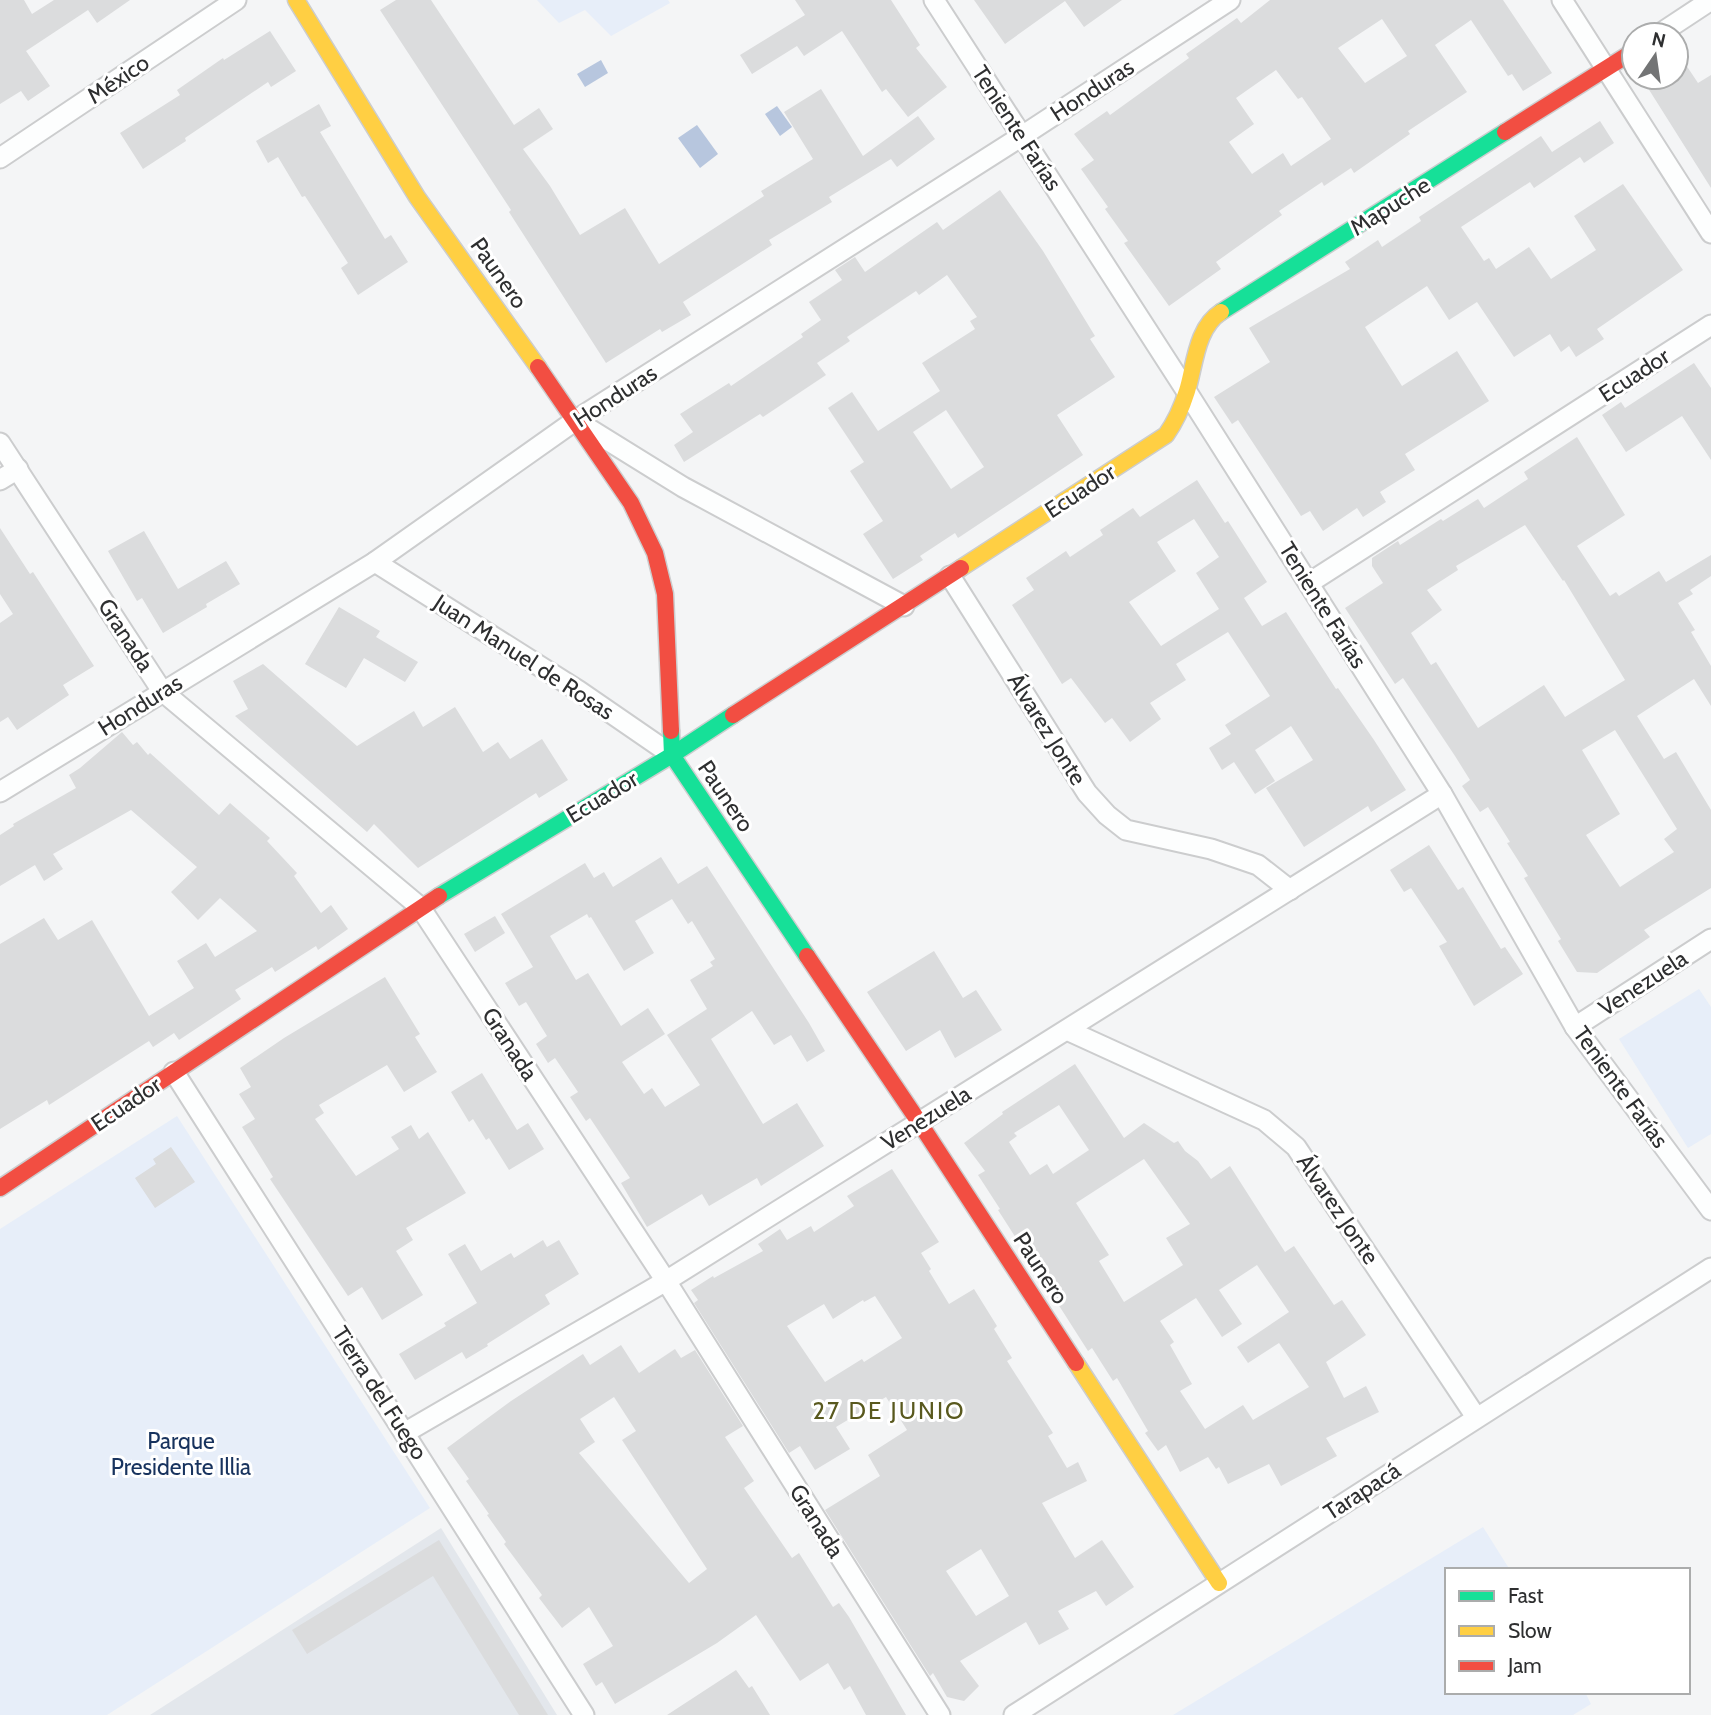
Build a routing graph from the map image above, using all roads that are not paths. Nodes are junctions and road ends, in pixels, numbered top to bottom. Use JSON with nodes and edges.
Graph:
{"nodes":[{"id":1,"x":236,"y":0,"type":"edge"},
{"id":2,"x":296,"y":0,"type":"edge"},
{"id":3,"x":934,"y":0,"type":"edge"},
{"id":4,"x":1230,"y":0,"type":"edge"},
{"id":5,"x":1562,"y":0,"type":"edge"},
{"id":6,"x":1711,"y":0,"type":"edge"},
{"id":7,"x":1679,"y":21,"type":"edge"},
{"id":8,"x":1620,"y":60,"type":"edge"},
{"id":9,"x":1607,"y":69,"type":"junction"},
{"id":10,"x":1022,"y":136,"type":"junction"},
{"id":11,"x":0,"y":158,"type":"edge"},
{"id":12,"x":1711,"y":233,"type":"edge"},
{"id":13,"x":1711,"y":325,"type":"edge"},
{"id":14,"x":1187,"y":392,"type":"junction"},
{"id":15,"x":576,"y":420,"type":"junction"},
{"id":16,"x":0,"y":443,"type":"edge"},
{"id":17,"x":18,"y":469,"type":"junction"},
{"id":18,"x":0,"y":480,"type":"edge"},
{"id":19,"x":374,"y":562,"type":"junction"},
{"id":20,"x":950,"y":576,"type":"junction"},
{"id":21,"x":1309,"y":583,"type":"junction"},
{"id":22,"x":904,"y":606,"type":"junction"},
{"id":23,"x":162,"y":691,"type":"junction"},
{"id":24,"x":672,"y":755,"type":"junction"},
{"id":25,"x":0,"y":792,"type":"edge"},
{"id":26,"x":1442,"y":794,"type":"junction"},
{"id":27,"x":1290,"y":890,"type":"junction"},
{"id":28,"x":420,"y":907,"type":"junction"},
{"id":29,"x":1711,"y":939,"type":"edge"},
{"id":30,"x":1576,"y":1027,"type":"junction"},
{"id":31,"x":1067,"y":1030,"type":"junction"},
{"id":32,"x":174,"y":1072,"type":"junction"},
{"id":33,"x":919,"y":1122,"type":"junction"},
{"id":34,"x":0,"y":1188,"type":"edge"},
{"id":35,"x":1711,"y":1210,"type":"edge"},
{"id":36,"x":1711,"y":1268,"type":"edge"},
{"id":37,"x":666,"y":1281,"type":"junction"},
{"id":38,"x":1476,"y":1417,"type":"junction"},
{"id":39,"x":405,"y":1432,"type":"junction"},
{"id":40,"x":1219,"y":1583,"type":"junction"},
{"id":41,"x":584,"y":1715,"type":"edge"},
{"id":42,"x":940,"y":1715,"type":"edge"},
{"id":43,"x":1014,"y":1715,"type":"edge"}],
"edges":[{"from":1,"to":11,"type":"street","name":"México"},
{"from":2,"to":15,"type":"street","name":"Paunero"},
{"from":3,"to":10,"type":"street","name":"Teniente Farías"},
{"from":4,"to":10,"type":"street","name":"Honduras"},
{"from":5,"to":9,"type":"street"},
{"from":6,"to":7,"type":"street"},
{"from":8,"to":9,"type":"street","name":"Mapuche"},
{"from":9,"to":12,"type":"street"},
{"from":9,"to":14,"type":"street","name":"Mapuche"},
{"from":10,"to":14,"type":"street","name":"Teniente Farías"},
{"from":10,"to":15,"type":"street","name":"Honduras"},
{"from":13,"to":21,"type":"street","name":"Ecuador"},
{"from":14,"to":20,"type":"street","name":"Ecuador"},
{"from":14,"to":21,"type":"street","name":"Teniente Farías"},
{"from":15,"to":19,"type":"street","name":"Honduras"},
{"from":15,"to":22,"type":"street"},
{"from":15,"to":24,"type":"street","name":"Paunero"},
{"from":16,"to":17,"type":"street","name":"Granada"},
{"from":17,"to":18,"type":"street"},
{"from":17,"to":23,"type":"street","name":"Granada"},
{"from":19,"to":23,"type":"street","name":"Honduras"},
{"from":19,"to":24,"type":"street","name":"Juan Manuel de Rosas"},
{"from":20,"to":22,"type":"street","name":"Ecuador"},
{"from":20,"to":27,"type":"street","name":"Álvarez Jonte"},
{"from":21,"to":26,"type":"street","name":"Teniente Farías"},
{"from":22,"to":24,"type":"street","name":"Ecuador"},
{"from":23,"to":25,"type":"street","name":"Honduras"},
{"from":23,"to":28,"type":"street","name":"Granada"},
{"from":24,"to":28,"type":"street","name":"Ecuador"},
{"from":24,"to":33,"type":"street","name":"Paunero"},
{"from":26,"to":27,"type":"street","name":"Venezuela"},
{"from":26,"to":30,"type":"street","name":"Teniente Farías"},
{"from":27,"to":31,"type":"street","name":"Venezuela"},
{"from":28,"to":32,"type":"street","name":"Ecuador"},
{"from":28,"to":37,"type":"street","name":"Granada"},
{"from":29,"to":30,"type":"street","name":"Venezuela"},
{"from":30,"to":35,"type":"street","name":"Teniente Farías"},
{"from":31,"to":33,"type":"street","name":"Venezuela"},
{"from":31,"to":38,"type":"street","name":"Álvarez Jonte"},
{"from":32,"to":34,"type":"street","name":"Ecuador"},
{"from":32,"to":39,"type":"street","name":"Tierra del Fuego"},
{"from":33,"to":37,"type":"street","name":"Venezuela"},
{"from":33,"to":40,"type":"street","name":"Paunero"},
{"from":36,"to":38,"type":"street","name":"Tarapacá"},
{"from":37,"to":39,"type":"street","name":"Venezuela"},
{"from":37,"to":42,"type":"street","name":"Granada"},
{"from":38,"to":40,"type":"street","name":"Tarapacá"},
{"from":39,"to":41,"type":"street","name":"Tierra del Fuego"},
{"from":40,"to":43,"type":"street","name":"Tarapacá"}]}
